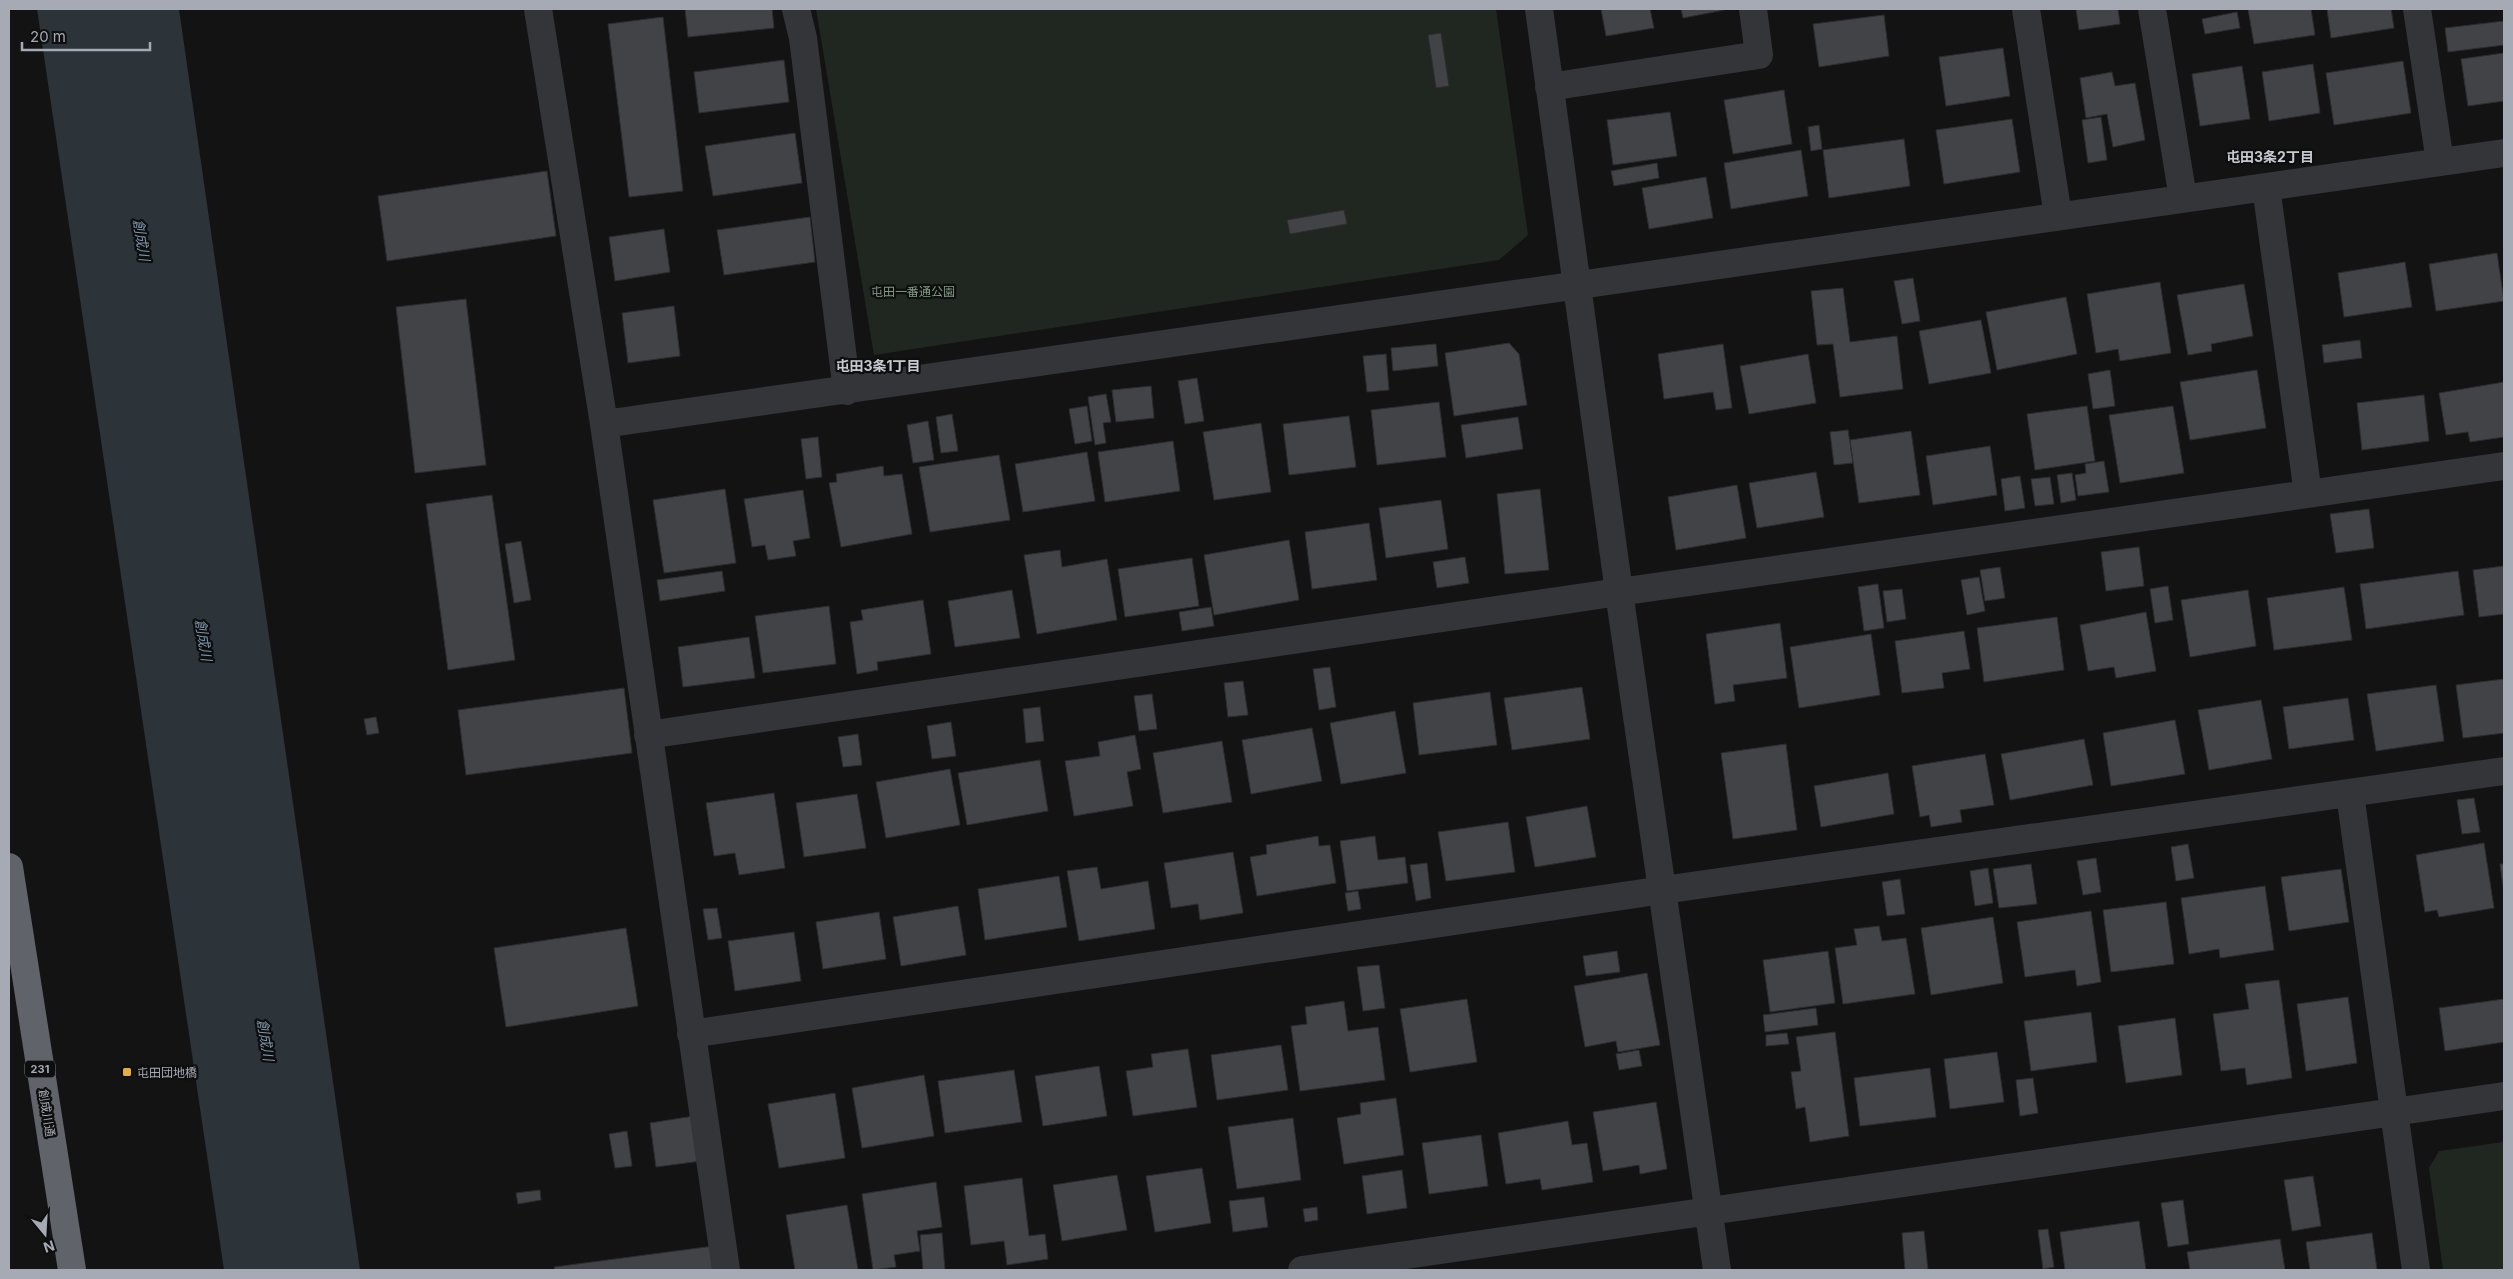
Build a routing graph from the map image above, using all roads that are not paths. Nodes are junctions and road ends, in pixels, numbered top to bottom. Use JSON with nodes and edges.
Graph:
{"nodes":[{"id":1,"x":538,"y":9,"type":"edge"},
{"id":2,"x":796,"y":9,"type":"edge"},
{"id":3,"x":1539,"y":9,"type":"edge"},
{"id":4,"x":1753,"y":9,"type":"edge"},
{"id":5,"x":2026,"y":9,"type":"edge"},
{"id":6,"x":2152,"y":9,"type":"edge"},
{"id":7,"x":2417,"y":9,"type":"edge"},
{"id":8,"x":1549,"y":87,"type":"junction"},
{"id":9,"x":2504,"y":152,"type":"edge"},
{"id":10,"x":2440,"y":162,"type":"junction"},
{"id":11,"x":2266,"y":187,"type":"junction"},
{"id":12,"x":2183,"y":198,"type":"junction"},
{"id":13,"x":2058,"y":216,"type":"junction"},
{"id":14,"x":1578,"y":283,"type":"junction"},
{"id":15,"x":847,"y":391,"type":"junction"},
{"id":16,"x":604,"y":424,"type":"junction"},
{"id":17,"x":2504,"y":466,"type":"edge"},
{"id":18,"x":2308,"y":494,"type":"junction"},
{"id":19,"x":1619,"y":592,"type":"junction"},
{"id":20,"x":648,"y":735,"type":"junction"},
{"id":21,"x":2504,"y":771,"type":"edge"},
{"id":22,"x":2350,"y":794,"type":"junction"},
{"id":23,"x":9,"y":867,"type":"edge"},
{"id":24,"x":1663,"y":890,"type":"junction"},
{"id":25,"x":691,"y":1034,"type":"junction"},
{"id":26,"x":2504,"y":1096,"type":"edge"},
{"id":27,"x":2394,"y":1112,"type":"junction"},
{"id":28,"x":1709,"y":1211,"type":"junction"},
{"id":29,"x":72,"y":1270,"type":"edge"},
{"id":30,"x":726,"y":1270,"type":"edge"},
{"id":31,"x":1302,"y":1270,"type":"edge"},
{"id":32,"x":1717,"y":1270,"type":"edge"},
{"id":33,"x":2416,"y":1270,"type":"edge"}],
"edges":[{"from":1,"to":16,"type":"street"},
{"from":2,"to":15,"type":"street"},
{"from":3,"to":8,"type":"street"},
{"from":4,"to":8,"type":"street"},
{"from":5,"to":13,"type":"street"},
{"from":6,"to":12,"type":"street"},
{"from":7,"to":10,"type":"street"},
{"from":8,"to":14,"type":"street"},
{"from":9,"to":10,"type":"street"},
{"from":10,"to":11,"type":"street"},
{"from":11,"to":12,"type":"street"},
{"from":11,"to":18,"type":"street"},
{"from":12,"to":13,"type":"street"},
{"from":13,"to":14,"type":"street"},
{"from":14,"to":15,"type":"street"},
{"from":14,"to":19,"type":"street"},
{"from":15,"to":16,"type":"street"},
{"from":16,"to":20,"type":"street"},
{"from":17,"to":18,"type":"street"},
{"from":18,"to":19,"type":"street"},
{"from":19,"to":20,"type":"street"},
{"from":19,"to":24,"type":"street"},
{"from":20,"to":25,"type":"street"},
{"from":21,"to":22,"type":"street"},
{"from":22,"to":24,"type":"street"},
{"from":22,"to":27,"type":"street"},
{"from":23,"to":29,"type":"highway","name":"創成川通","number":"231"},
{"from":24,"to":25,"type":"street"},
{"from":24,"to":28,"type":"street"},
{"from":25,"to":30,"type":"street"},
{"from":26,"to":27,"type":"street"},
{"from":27,"to":28,"type":"street"},
{"from":27,"to":33,"type":"street"},
{"from":28,"to":31,"type":"street"},
{"from":28,"to":32,"type":"street"}]}
